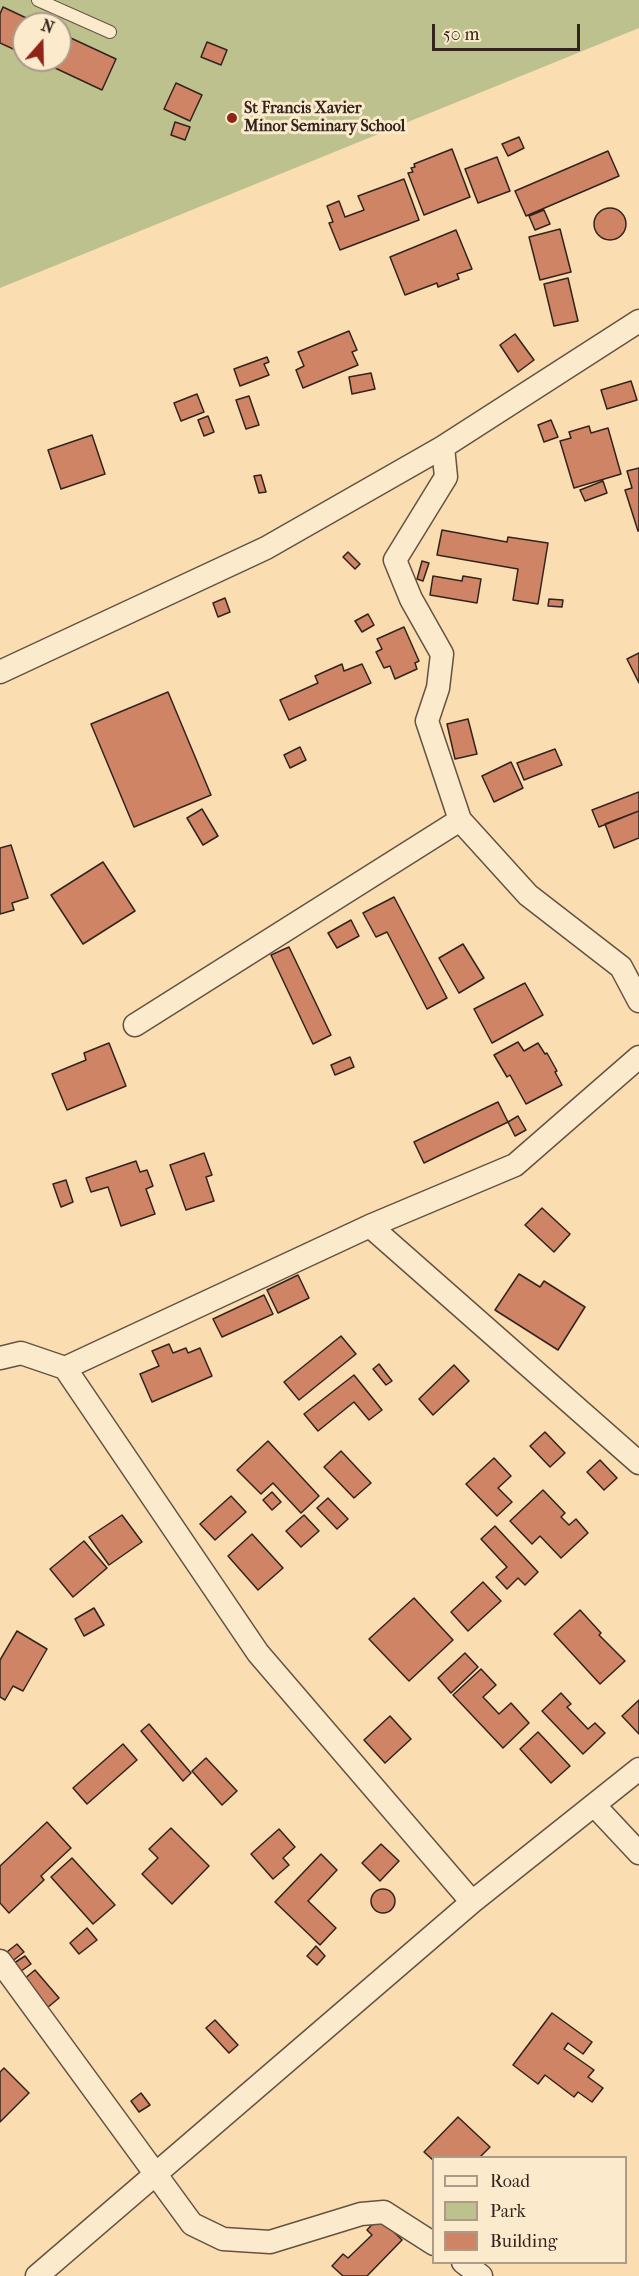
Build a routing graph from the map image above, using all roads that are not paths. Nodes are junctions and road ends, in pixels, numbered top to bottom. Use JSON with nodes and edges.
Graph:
{"nodes":[{"id":1,"x":38,"y":0,"type":"edge"},
{"id":2,"x":110,"y":32,"type":"dead end"},
{"id":3,"x":639,"y":321,"type":"edge"},
{"id":4,"x":443,"y":447,"type":"junction"},
{"id":5,"x":0,"y":672,"type":"edge"},
{"id":6,"x":460,"y":820,"type":"junction"},
{"id":7,"x":639,"y":1001,"type":"edge"},
{"id":8,"x":135,"y":1025,"type":"dead end"},
{"id":9,"x":639,"y":1057,"type":"edge"},
{"id":10,"x":370,"y":1226,"type":"junction"},
{"id":11,"x":0,"y":1358,"type":"edge"},
{"id":12,"x":65,"y":1368,"type":"junction"},
{"id":13,"x":639,"y":1463,"type":"edge"},
{"id":14,"x":639,"y":1769,"type":"edge"},
{"id":15,"x":595,"y":1806,"type":"junction"},
{"id":16,"x":639,"y":1853,"type":"edge"},
{"id":17,"x":472,"y":1902,"type":"junction"},
{"id":18,"x":0,"y":1961,"type":"edge"},
{"id":19,"x":156,"y":2173,"type":"junction"},
{"id":20,"x":432,"y":2243,"type":"edge"},
{"id":21,"x":466,"y":2264,"type":"edge"},
{"id":22,"x":37,"y":2276,"type":"edge"},
{"id":23,"x":481,"y":2276,"type":"edge"}],
"edges":[{"from":1,"to":2,"type":"lane"},
{"from":3,"to":4,"type":"street"},
{"from":4,"to":5,"type":"street"},
{"from":4,"to":6,"type":"street"},
{"from":6,"to":7,"type":"street"},
{"from":6,"to":8,"type":"street"},
{"from":9,"to":10,"type":"street"},
{"from":10,"to":12,"type":"street"},
{"from":10,"to":13,"type":"street"},
{"from":11,"to":12,"type":"street"},
{"from":12,"to":17,"type":"street"},
{"from":14,"to":15,"type":"street"},
{"from":15,"to":16,"type":"street"},
{"from":15,"to":17,"type":"street"},
{"from":17,"to":19,"type":"street"},
{"from":18,"to":19,"type":"street"},
{"from":19,"to":20,"type":"street"},
{"from":19,"to":22,"type":"street"},
{"from":21,"to":23,"type":"street"}]}
